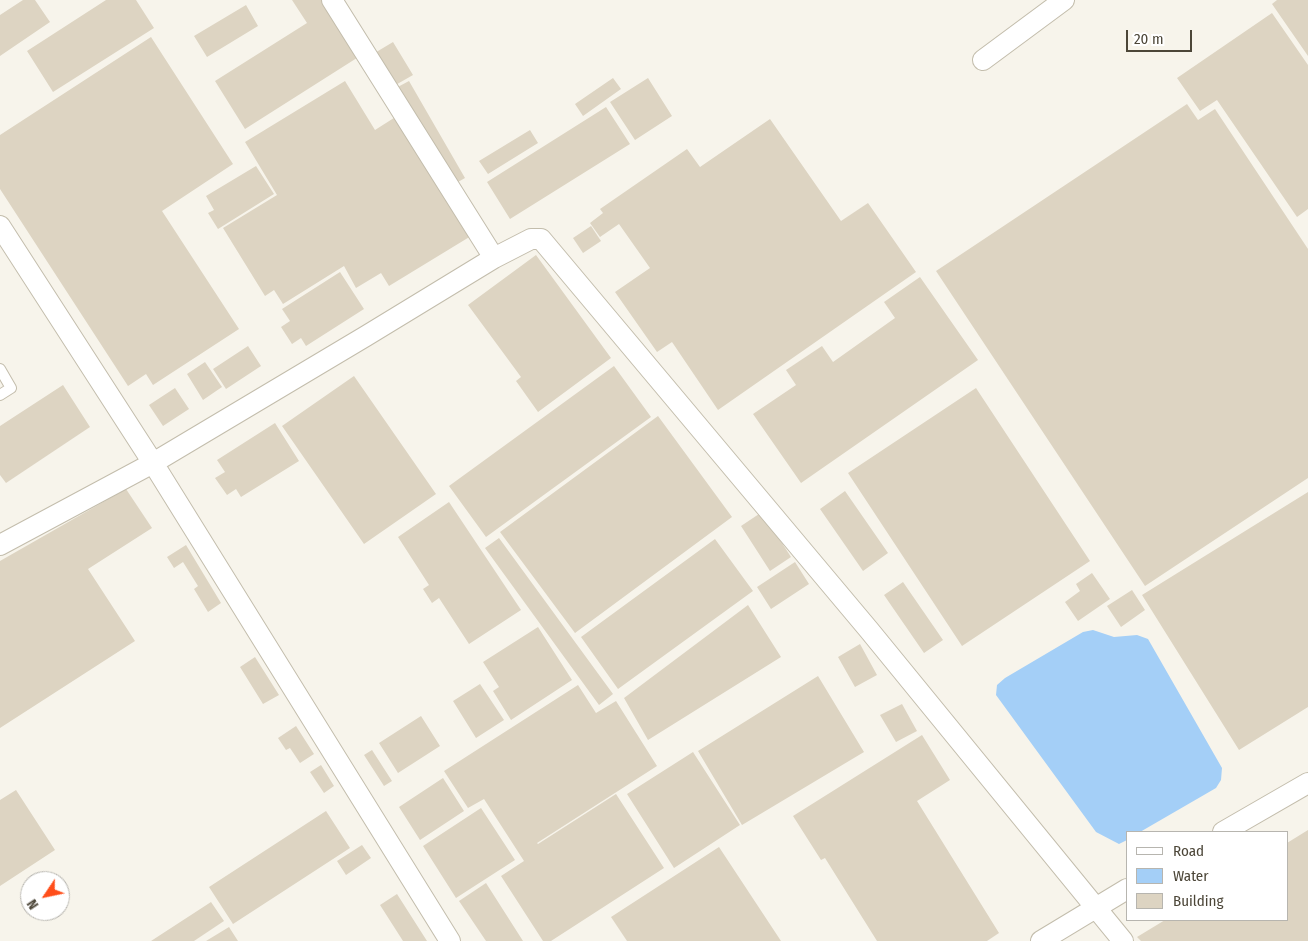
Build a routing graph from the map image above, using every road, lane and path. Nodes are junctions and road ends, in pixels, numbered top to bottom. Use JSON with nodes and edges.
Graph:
{"nodes":[{"id":1,"x":332,"y":0,"type":"edge"},
{"id":2,"x":1064,"y":0,"type":"edge"},
{"id":3,"x":983,"y":60,"type":"dead end"},
{"id":4,"x":0,"y":226,"type":"edge"},
{"id":5,"x":494,"y":258,"type":"junction"},
{"id":6,"x":0,"y":369,"type":"edge"},
{"id":7,"x":0,"y":394,"type":"edge"},
{"id":8,"x":152,"y":463,"type":"junction"},
{"id":9,"x":0,"y":545,"type":"edge"},
{"id":10,"x":1308,"y":783,"type":"edge"},
{"id":11,"x":1225,"y":831,"type":"edge"},
{"id":12,"x":1126,"y":890,"type":"edge"},
{"id":13,"x":1096,"y":907,"type":"junction"},
{"id":14,"x":450,"y":941,"type":"edge"},
{"id":15,"x":1041,"y":941,"type":"edge"},
{"id":16,"x":1123,"y":941,"type":"edge"}],
"edges":[{"from":1,"to":5,"type":"street"},
{"from":2,"to":3,"type":"street"},
{"from":4,"to":8,"type":"street"},
{"from":5,"to":8,"type":"street"},
{"from":5,"to":13,"type":"street"},
{"from":6,"to":7,"type":"lane"},
{"from":8,"to":9,"type":"street"},
{"from":8,"to":14,"type":"street"},
{"from":10,"to":11,"type":"street"},
{"from":12,"to":13,"type":"street"},
{"from":13,"to":15,"type":"street"},
{"from":13,"to":16,"type":"street"}]}
